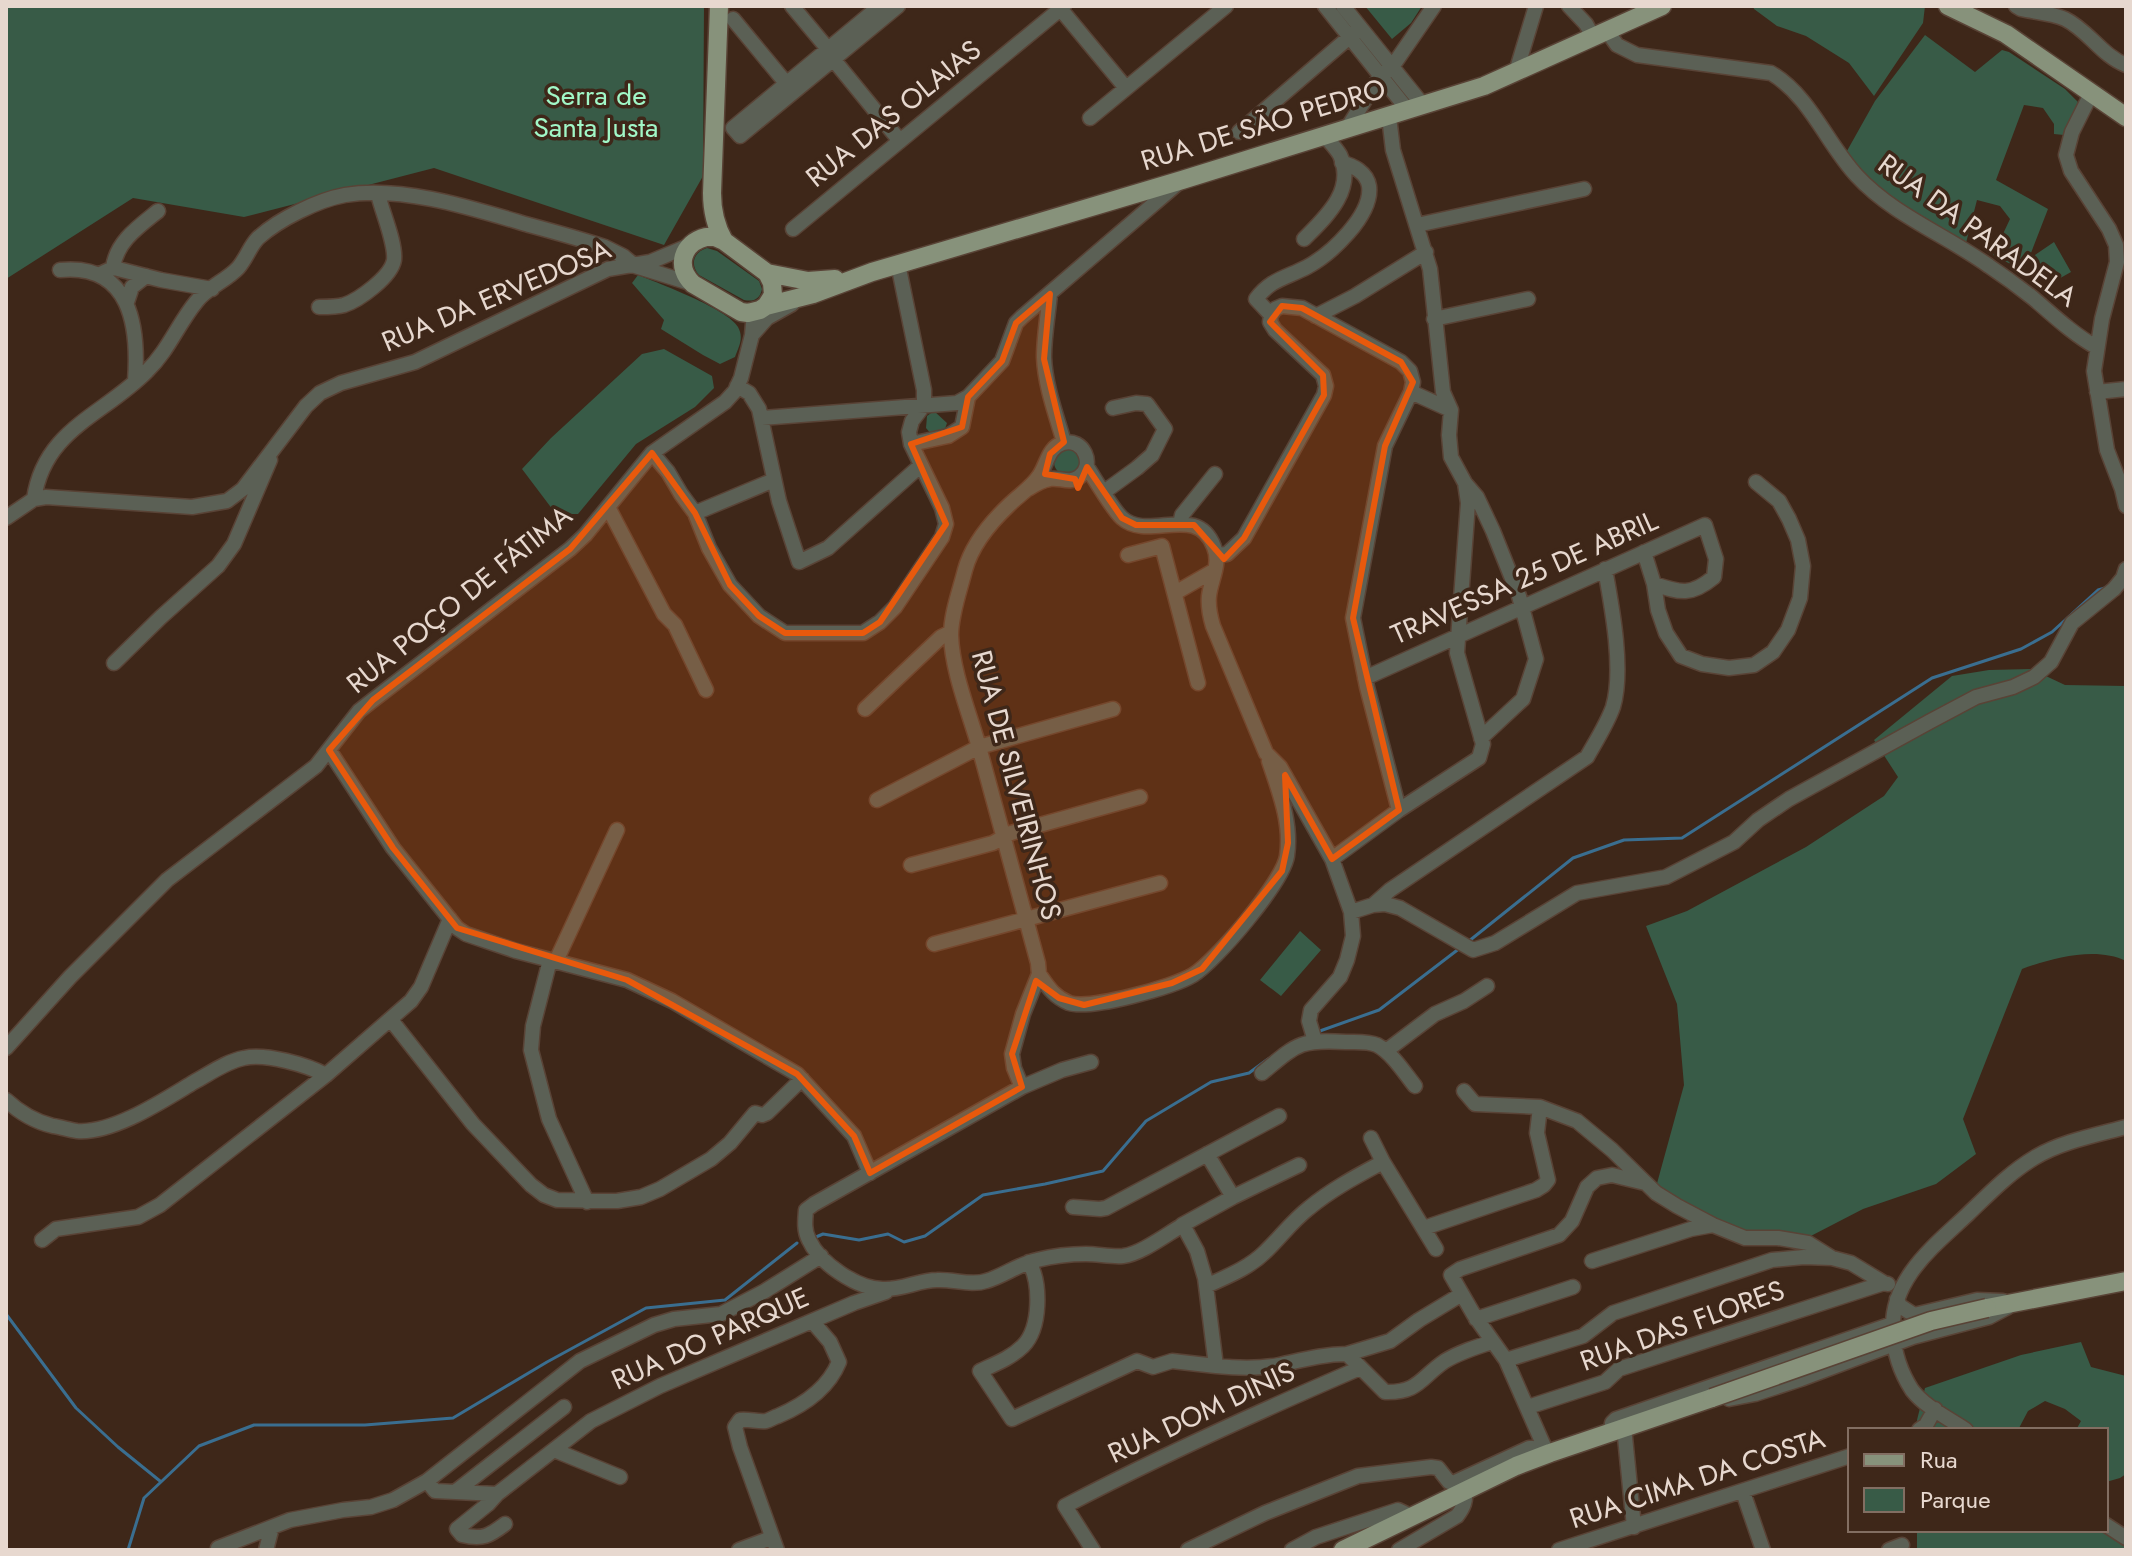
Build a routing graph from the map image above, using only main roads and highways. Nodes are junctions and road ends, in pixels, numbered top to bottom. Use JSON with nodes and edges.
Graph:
{"nodes":[{"id":1,"x":719,"y":6,"type":"edge"},
{"id":2,"x":1662,"y":6,"type":"edge"},
{"id":3,"x":1949,"y":6,"type":"edge"},
{"id":4,"x":2126,"y":117,"type":"edge"},
{"id":5,"x":712,"y":193,"type":"junction"},
{"id":6,"x":724,"y":241,"type":"junction"},
{"id":7,"x":694,"y":242,"type":"junction"},
{"id":8,"x":872,"y":272,"type":"junction"},
{"id":9,"x":767,"y":273,"type":"junction"},
{"id":10,"x":760,"y":309,"type":"junction"},
{"id":11,"x":2126,"y":1281,"type":"edge"},
{"id":12,"x":1343,"y":1550,"type":"edge"}],
"edges":[{"from":1,"to":5,"type":"main road"},
{"from":2,"to":8,"type":"main road","name":"RUA DE SÃO PEDRO"},
{"from":3,"to":4,"type":"main road"},
{"from":5,"to":6,"type":"main road"},
{"from":5,"to":7,"type":"main road"},
{"from":6,"to":7,"type":"main road"},
{"from":6,"to":9,"type":"main road"},
{"from":7,"to":10,"type":"main road"},
{"from":8,"to":9,"type":"main road","name":"RUA DE SÃO PEDRO"},
{"from":8,"to":10,"type":"main road","name":"RUA DE SÃO PEDRO"},
{"from":9,"to":10,"type":"main road"},
{"from":11,"to":12,"type":"main road","bridge":true}]}
